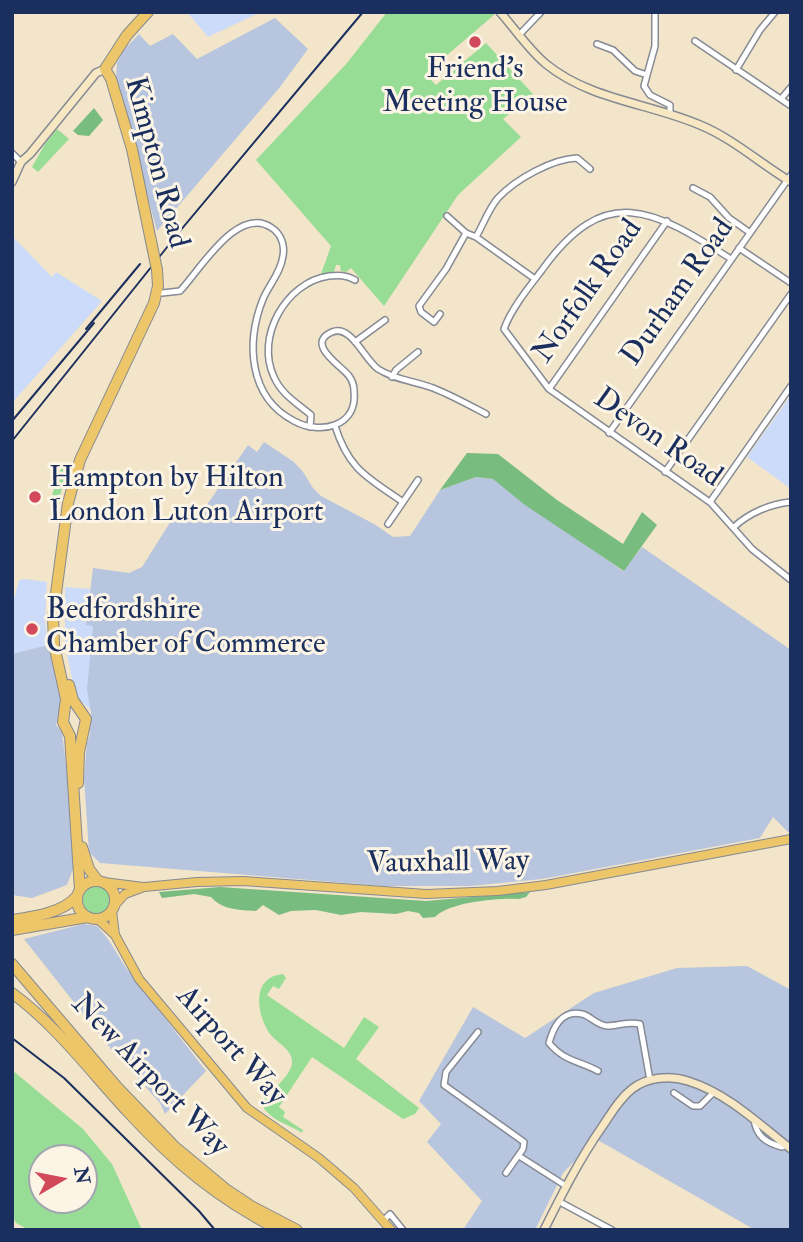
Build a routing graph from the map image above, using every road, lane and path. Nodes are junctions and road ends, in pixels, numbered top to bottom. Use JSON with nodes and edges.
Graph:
{"nodes":[{"id":1,"x":148,"y":12,"type":"edge"},
{"id":2,"x":499,"y":12,"type":"edge"},
{"id":3,"x":541,"y":12,"type":"edge"},
{"id":4,"x":655,"y":12,"type":"edge"},
{"id":5,"x":775,"y":12,"type":"edge"},
{"id":6,"x":520,"y":34,"type":"junction"},
{"id":7,"x":695,"y":41,"type":"dead end"},
{"id":8,"x":597,"y":44,"type":"dead end"},
{"id":9,"x":105,"y":69,"type":"junction"},
{"id":10,"x":736,"y":70,"type":"junction"},
{"id":11,"x":647,"y":75,"type":"junction"},
{"id":12,"x":791,"y":87,"type":"edge"},
{"id":13,"x":781,"y":99,"type":"junction"},
{"id":14,"x":791,"y":106,"type":"edge"},
{"id":15,"x":670,"y":113,"type":"junction"},
{"id":16,"x":12,"y":153,"type":"edge"},
{"id":17,"x":21,"y":162,"type":"junction"},
{"id":18,"x":590,"y":169,"type":"dead end"},
{"id":19,"x":790,"y":179,"type":"edge"},
{"id":20,"x":12,"y":182,"type":"edge"},
{"id":21,"x":693,"y":188,"type":"dead end"},
{"id":22,"x":447,"y":216,"type":"dead end"},
{"id":23,"x":667,"y":221,"type":"junction"},
{"id":24,"x":749,"y":232,"type":"junction"},
{"id":25,"x":466,"y":233,"type":"junction"},
{"id":26,"x":476,"y":237,"type":"junction"},
{"id":27,"x":739,"y":248,"type":"junction"},
{"id":28,"x":731,"y":259,"type":"junction"},
{"id":29,"x":338,"y":265,"type":"dead end"},
{"id":30,"x":157,"y":270,"type":"junction"},
{"id":31,"x":338,"y":275,"type":"junction"},
{"id":32,"x":536,"y":279,"type":"junction"},
{"id":33,"x":355,"y":280,"type":"dead end"},
{"id":34,"x":791,"y":283,"type":"edge"},
{"id":35,"x":162,"y":293,"type":"junction"},
{"id":36,"x":791,"y":293,"type":"edge"},
{"id":37,"x":440,"y":314,"type":"dead end"},
{"id":38,"x":385,"y":320,"type":"dead end"},
{"id":39,"x":355,"y":342,"type":"junction"},
{"id":40,"x":418,"y":352,"type":"dead end"},
{"id":41,"x":392,"y":377,"type":"junction"},
{"id":42,"x":791,"y":386,"type":"edge"},
{"id":43,"x":549,"y":390,"type":"junction"},
{"id":44,"x":105,"y":407,"type":"junction"},
{"id":45,"x":486,"y":414,"type":"dead end"},
{"id":46,"x":335,"y":426,"type":"junction"},
{"id":47,"x":310,"y":427,"type":"junction"},
{"id":48,"x":609,"y":433,"type":"junction"},
{"id":49,"x":665,"y":472,"type":"junction"},
{"id":50,"x":418,"y":480,"type":"dead end"},
{"id":51,"x":403,"y":502,"type":"junction"},
{"id":52,"x":710,"y":502,"type":"junction"},
{"id":53,"x":791,"y":502,"type":"edge"},
{"id":54,"x":388,"y":524,"type":"dead end"},
{"id":55,"x":734,"y":527,"type":"junction"},
{"id":56,"x":791,"y":580,"type":"edge"},
{"id":57,"x":54,"y":633,"type":"junction"},
{"id":58,"x":79,"y":710,"type":"junction"},
{"id":59,"x":65,"y":713,"type":"junction"},
{"id":60,"x":83,"y":727,"type":"junction"},
{"id":61,"x":68,"y":729,"type":"junction"},
{"id":62,"x":791,"y":839,"type":"edge"},
{"id":63,"x":101,"y":881,"type":"junction"},
{"id":64,"x":144,"y":887,"type":"junction"},
{"id":65,"x":79,"y":893,"type":"junction"},
{"id":66,"x":114,"y":908,"type":"junction"},
{"id":67,"x":91,"y":918,"type":"junction"},
{"id":68,"x":12,"y":920,"type":"edge"},
{"id":69,"x":12,"y":930,"type":"edge"},
{"id":70,"x":115,"y":935,"type":"junction"},
{"id":71,"x":12,"y":964,"type":"edge"},
{"id":72,"x":12,"y":993,"type":"edge"},
{"id":73,"x":478,"y":1032,"type":"dead end"},
{"id":74,"x":598,"y":1071,"type":"dead end"},
{"id":75,"x":650,"y":1080,"type":"junction"},
{"id":76,"x":674,"y":1093,"type":"dead end"},
{"id":77,"x":713,"y":1093,"type":"junction"},
{"id":78,"x":788,"y":1147,"type":"edge"},
{"id":79,"x":519,"y":1156,"type":"junction"},
{"id":80,"x":506,"y":1173,"type":"dead end"},
{"id":81,"x":566,"y":1186,"type":"junction"},
{"id":82,"x":558,"y":1201,"type":"junction"},
{"id":83,"x":386,"y":1217,"type":"junction"},
{"id":84,"x":279,"y":1230,"type":"edge"},
{"id":85,"x":297,"y":1230,"type":"edge"},
{"id":86,"x":391,"y":1230,"type":"edge"},
{"id":87,"x":403,"y":1230,"type":"edge"},
{"id":88,"x":544,"y":1230,"type":"edge"},
{"id":89,"x":612,"y":1230,"type":"edge"}],
"edges":[{"from":1,"to":9,"type":"highway"},
{"from":2,"to":6,"type":"street"},
{"from":3,"to":6,"type":"street"},
{"from":4,"to":11,"type":"street"},
{"from":5,"to":10,"type":"street"},
{"from":6,"to":15,"type":"street"},
{"from":7,"to":10,"type":"street"},
{"from":8,"to":11,"type":"street"},
{"from":9,"to":17,"type":"street"},
{"from":9,"to":30,"type":"highway","name":"Kimpton Road","bridge":true},
{"from":10,"to":13,"type":"street"},
{"from":11,"to":15,"type":"street"},
{"from":12,"to":13,"type":"street"},
{"from":13,"to":14,"type":"street"},
{"from":15,"to":19,"type":"street"},
{"from":16,"to":17,"type":"street"},
{"from":17,"to":20,"type":"street"},
{"from":18,"to":26,"type":"street"},
{"from":19,"to":24,"type":"street","name":"Durham Road"},
{"from":21,"to":24,"type":"street"},
{"from":22,"to":25,"type":"street"},
{"from":23,"to":28,"type":"street"},
{"from":23,"to":32,"type":"street"},
{"from":23,"to":43,"type":"street","name":"Norfolk Road"},
{"from":24,"to":27,"type":"street","name":"Durham Road"},
{"from":25,"to":26,"type":"street"},
{"from":25,"to":37,"type":"street"},
{"from":26,"to":32,"type":"street"},
{"from":27,"to":28,"type":"street","name":"Durham Road"},
{"from":27,"to":34,"type":"street"},
{"from":28,"to":48,"type":"street","name":"Durham Road"},
{"from":29,"to":31,"type":"street"},
{"from":30,"to":35,"type":"highway","name":"Kimpton Road"},
{"from":30,"to":44,"type":"highway","name":"Kimpton Road"},
{"from":31,"to":33,"type":"street"},
{"from":31,"to":47,"type":"street"},
{"from":32,"to":43,"type":"street","name":"Devon Road"},
{"from":35,"to":44,"type":"highway","name":"Kimpton Road"},
{"from":35,"to":47,"type":"street"},
{"from":36,"to":49,"type":"street"},
{"from":38,"to":39,"type":"street"},
{"from":39,"to":41,"type":"street"},
{"from":39,"to":46,"type":"street"},
{"from":40,"to":41,"type":"street"},
{"from":41,"to":45,"type":"street"},
{"from":42,"to":52,"type":"street"},
{"from":43,"to":48,"type":"street","name":"Devon Road"},
{"from":44,"to":57,"type":"highway","name":"Kimpton Road"},
{"from":46,"to":47,"type":"street"},
{"from":46,"to":51,"type":"street"},
{"from":48,"to":49,"type":"street","name":"Devon Road"},
{"from":49,"to":52,"type":"street","name":"Devon Road"},
{"from":50,"to":51,"type":"street"},
{"from":51,"to":54,"type":"street"},
{"from":52,"to":55,"type":"street","name":"Devon Road"},
{"from":53,"to":55,"type":"street"},
{"from":55,"to":56,"type":"street","name":"Devon Road"},
{"from":57,"to":58,"type":"highway","name":"Kimpton Road"},
{"from":57,"to":59,"type":"highway","name":"Kimpton Road"},
{"from":58,"to":59,"type":"highway"},
{"from":58,"to":60,"type":"highway"},
{"from":59,"to":61,"type":"highway"},
{"from":60,"to":61,"type":"highway"},
{"from":60,"to":63,"type":"highway"},
{"from":61,"to":65,"type":"highway"},
{"from":62,"to":64,"type":"main road","name":"Vauxhall Way"},
{"from":63,"to":64,"type":"main road","name":"Vauxhall Way"},
{"from":63,"to":65,"type":"highway"},
{"from":63,"to":66,"type":"highway"},
{"from":64,"to":66,"type":"main road","name":"Vauxhall Way"},
{"from":65,"to":67,"type":"highway"},
{"from":65,"to":68,"type":"highway"},
{"from":66,"to":67,"type":"highway"},
{"from":66,"to":70,"type":"main road","name":"Airport Way"},
{"from":67,"to":69,"type":"highway"},
{"from":67,"to":70,"type":"main road","name":"Airport Way"},
{"from":70,"to":83,"type":"main road","name":"Airport Way"},
{"from":71,"to":85,"type":"highway","name":"New Airport Way"},
{"from":72,"to":84,"type":"highway","name":"New Airport Way"},
{"from":73,"to":79,"type":"street"},
{"from":74,"to":75,"type":"street"},
{"from":75,"to":77,"type":"street"},
{"from":75,"to":81,"type":"street"},
{"from":76,"to":77,"type":"street"},
{"from":77,"to":78,"type":"street"},
{"from":79,"to":80,"type":"street"},
{"from":79,"to":81,"type":"street"},
{"from":81,"to":82,"type":"street"},
{"from":82,"to":88,"type":"street"},
{"from":82,"to":89,"type":"street"},
{"from":83,"to":86,"type":"main road","name":"Airport Way"},
{"from":83,"to":87,"type":"street"}]}
